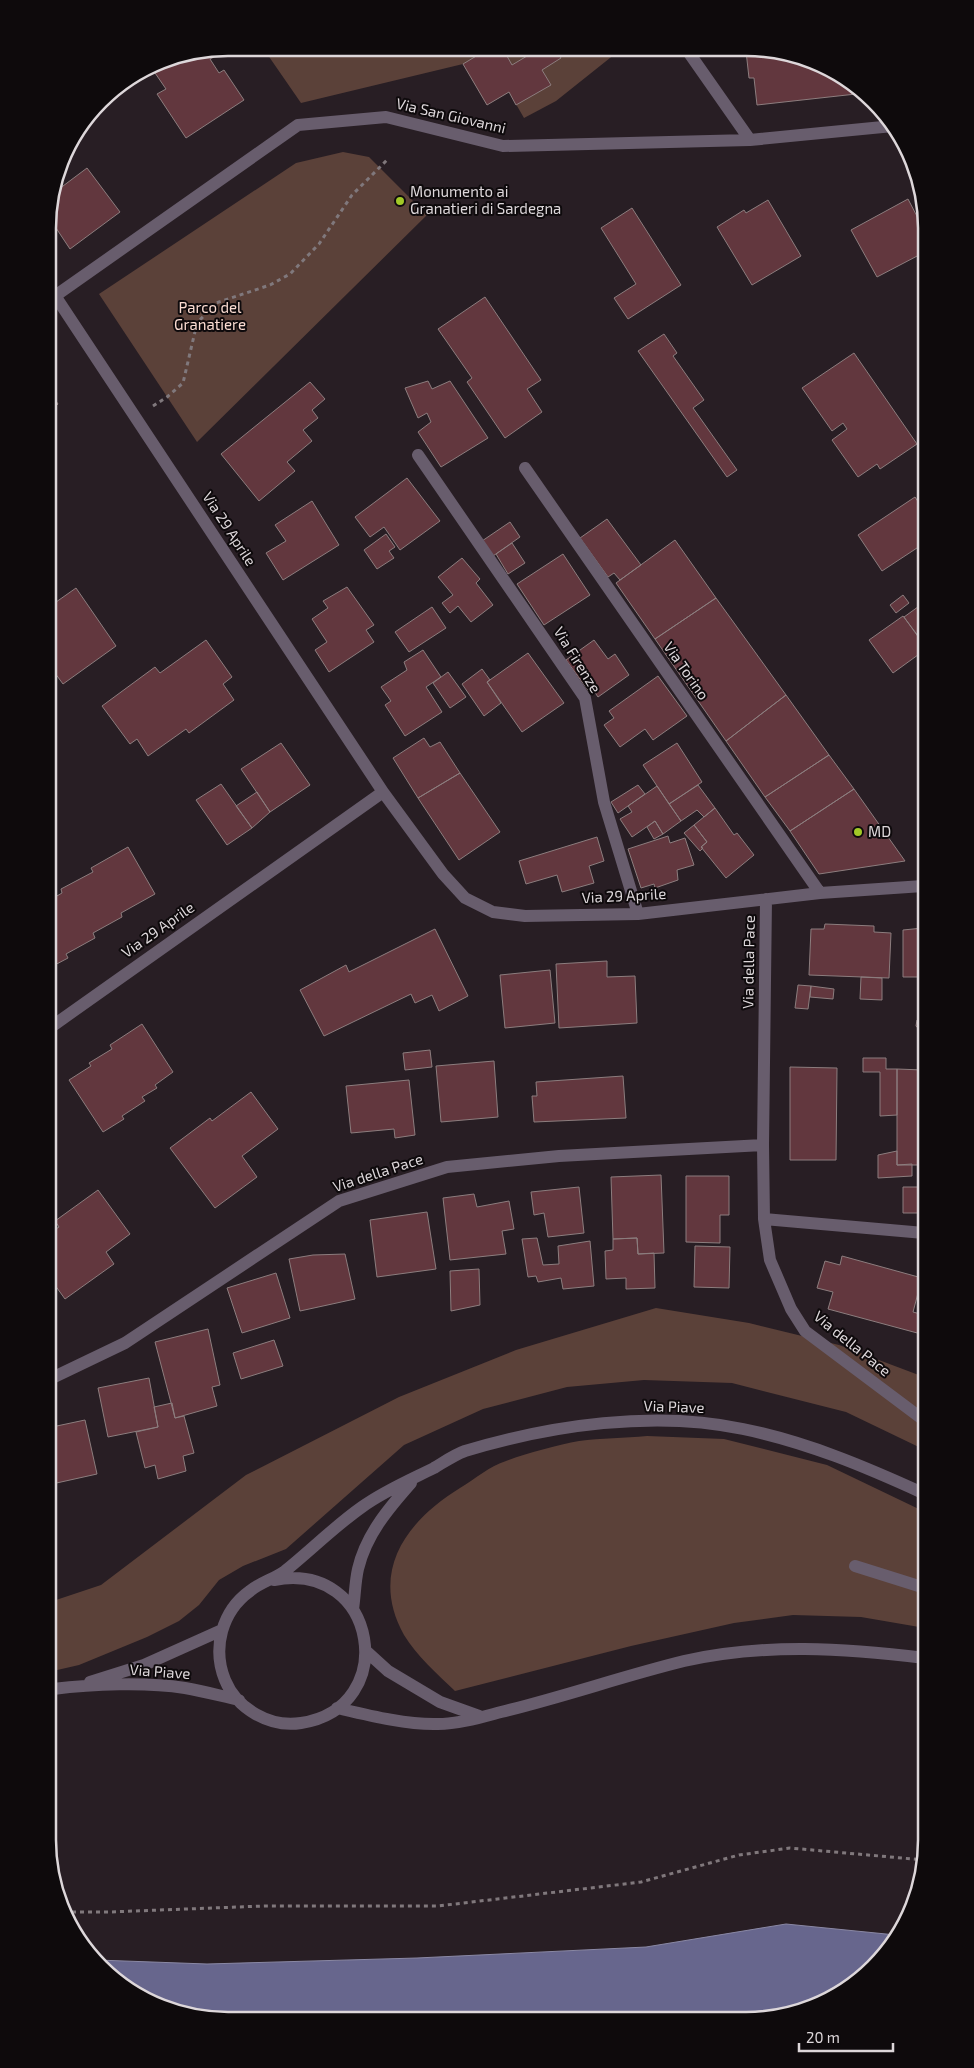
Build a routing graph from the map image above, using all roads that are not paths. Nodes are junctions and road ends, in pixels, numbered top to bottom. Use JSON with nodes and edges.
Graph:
{"nodes":[{"id":1,"x":691,"y":56,"type":"edge"},
{"id":2,"x":884,"y":127,"type":"edge"},
{"id":3,"x":750,"y":140,"type":"junction"},
{"id":4,"x":57,"y":295,"type":"edge"},
{"id":5,"x":57,"y":299,"type":"edge"},
{"id":6,"x":418,"y":455,"type":"dead end"},
{"id":7,"x":525,"y":468,"type":"dead end"},
{"id":8,"x":383,"y":792,"type":"junction"},
{"id":9,"x":918,"y":886,"type":"edge"},
{"id":10,"x":820,"y":893,"type":"junction"},
{"id":11,"x":766,"y":900,"type":"junction"},
{"id":12,"x":638,"y":914,"type":"junction"},
{"id":13,"x":57,"y":1023,"type":"edge"},
{"id":14,"x":763,"y":1145,"type":"junction"},
{"id":15,"x":764,"y":1219,"type":"junction"},
{"id":16,"x":917,"y":1232,"type":"edge"},
{"id":17,"x":56,"y":1376,"type":"edge"},
{"id":18,"x":917,"y":1415,"type":"edge"},
{"id":19,"x":418,"y":1476,"type":"junction"},
{"id":20,"x":917,"y":1490,"type":"edge"},
{"id":21,"x":855,"y":1566,"type":"dead end"},
{"id":22,"x":274,"y":1580,"type":"junction"},
{"id":23,"x":917,"y":1586,"type":"edge"},
{"id":24,"x":353,"y":1609,"type":"junction"},
{"id":25,"x":222,"y":1630,"type":"junction"},
{"id":26,"x":366,"y":1651,"type":"junction"},
{"id":27,"x":917,"y":1657,"type":"edge"},
{"id":28,"x":78,"y":1686,"type":"junction"},
{"id":29,"x":56,"y":1689,"type":"edge"},
{"id":30,"x":239,"y":1700,"type":"junction"},
{"id":31,"x":337,"y":1708,"type":"junction"},
{"id":32,"x":481,"y":1717,"type":"junction"}],
"edges":[{"from":1,"to":3,"type":"street"},
{"from":2,"to":3,"type":"street","name":"Via San Giovanni"},
{"from":3,"to":4,"type":"street","name":"Via San Giovanni"},
{"from":5,"to":8,"type":"street","name":"Via 29 Aprile"},
{"from":6,"to":12,"type":"street","name":"Via Firenze"},
{"from":7,"to":10,"type":"street","name":"Via Torino"},
{"from":8,"to":12,"type":"street","name":"Via 29 Aprile"},
{"from":8,"to":13,"type":"street","name":"Via 29 Aprile"},
{"from":9,"to":10,"type":"street","name":"Via 29 Aprile"},
{"from":10,"to":11,"type":"street","name":"Via 29 Aprile"},
{"from":11,"to":12,"type":"street","name":"Via 29 Aprile"},
{"from":11,"to":14,"type":"street","name":"Via della Pace"},
{"from":14,"to":15,"type":"street","name":"Via della Pace"},
{"from":14,"to":17,"type":"street","name":"Via della Pace"},
{"from":15,"to":16,"type":"street"},
{"from":15,"to":18,"type":"street","name":"Via della Pace"},
{"from":19,"to":20,"type":"street","name":"Via Piave"},
{"from":19,"to":22,"type":"street","name":"Via Piave"},
{"from":19,"to":24,"type":"street","name":"Via Piave"},
{"from":21,"to":23,"type":"street"},
{"from":22,"to":24,"type":"street"},
{"from":22,"to":25,"type":"street"},
{"from":24,"to":26,"type":"street"},
{"from":25,"to":28,"type":"street","name":"Via Piave"},
{"from":25,"to":30,"type":"street"},
{"from":26,"to":31,"type":"street"},
{"from":26,"to":32,"type":"street"},
{"from":27,"to":32,"type":"street"},
{"from":28,"to":29,"type":"street","name":"Via Piave"},
{"from":28,"to":30,"type":"street","name":"Via Piave"},
{"from":30,"to":31,"type":"street"},
{"from":31,"to":32,"type":"street"}]}
